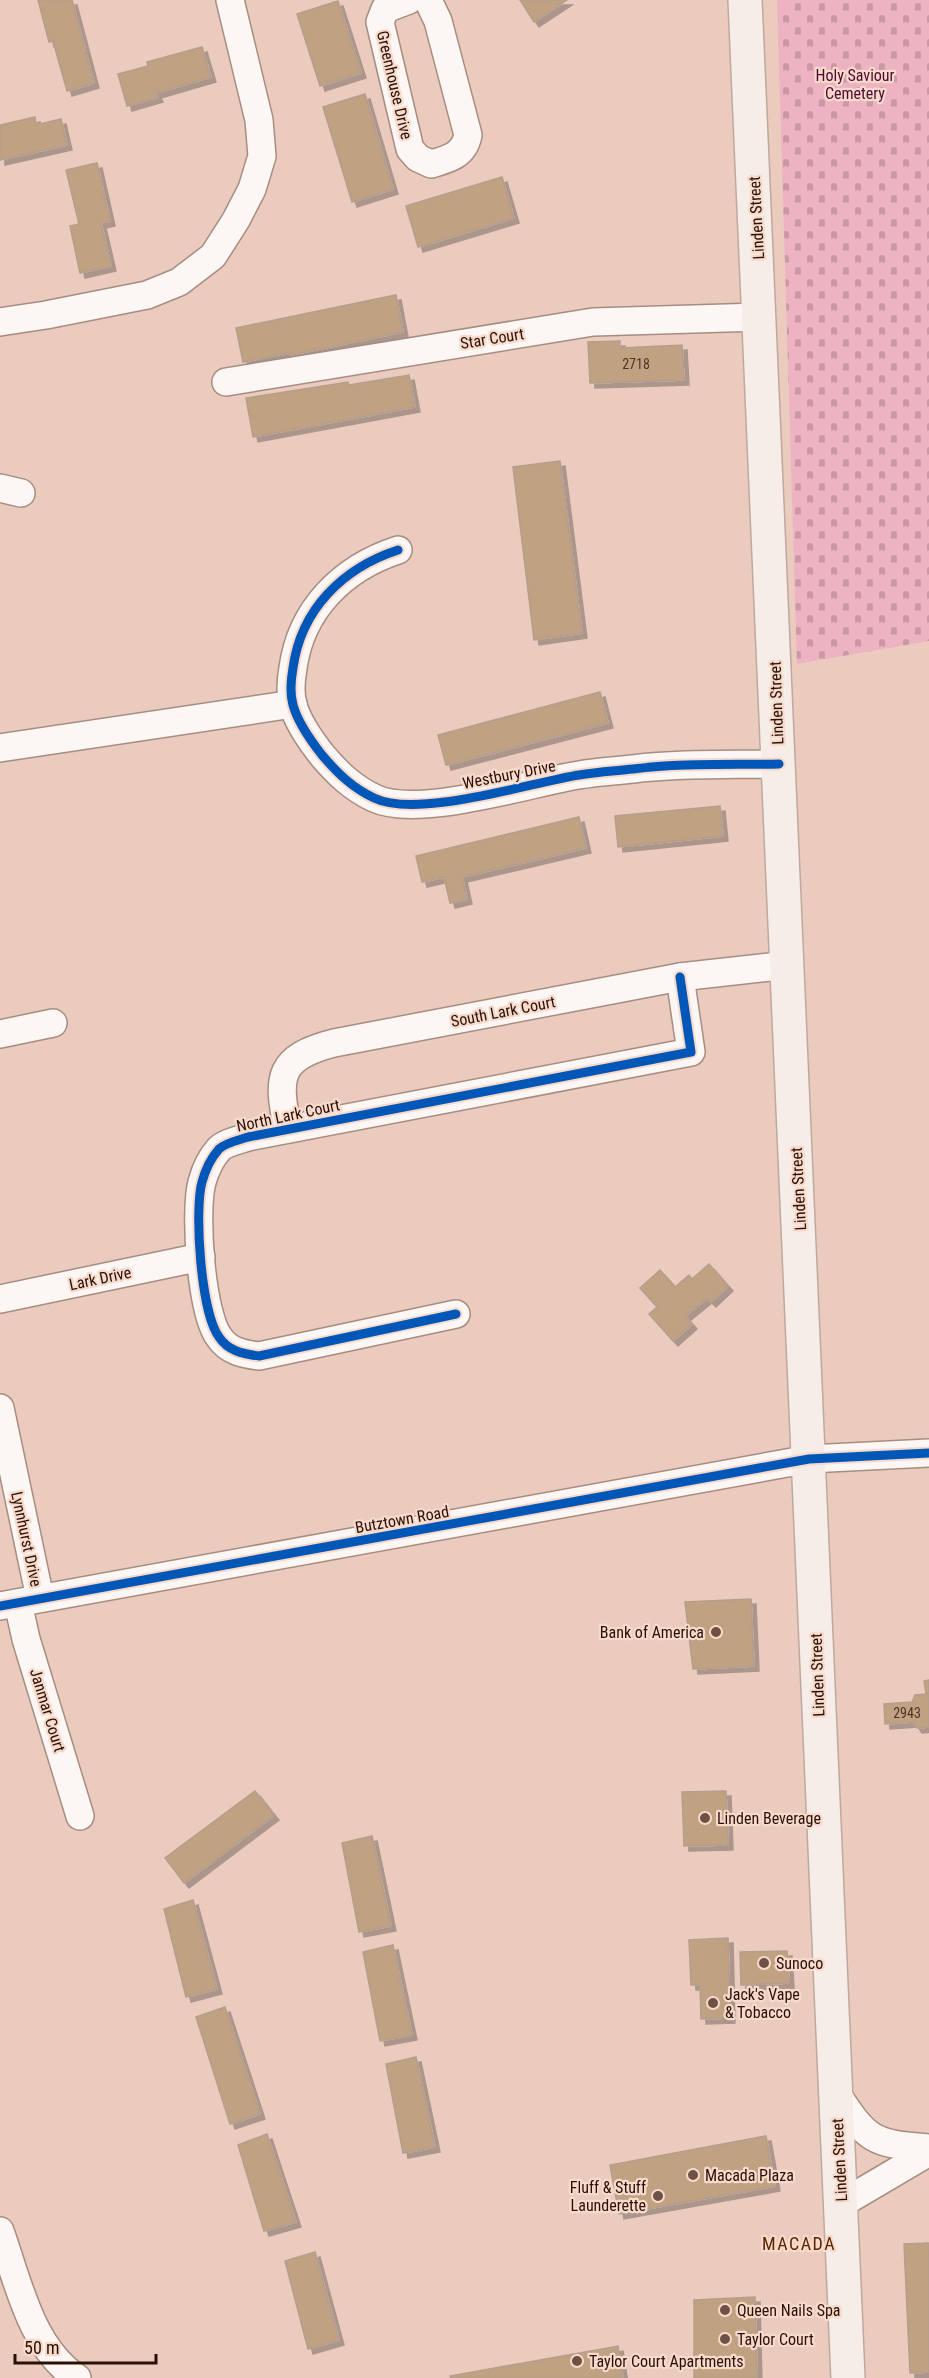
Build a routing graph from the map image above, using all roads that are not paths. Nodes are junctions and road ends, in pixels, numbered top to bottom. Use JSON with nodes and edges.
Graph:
{"nodes":[{"id":1,"x":230,"y":0,"type":"edge"},
{"id":2,"x":409,"y":0,"type":"edge"},
{"id":3,"x":428,"y":0,"type":"edge"},
{"id":4,"x":746,"y":0,"type":"edge"},
{"id":5,"x":760,"y":317,"type":"junction"},
{"id":6,"x":0,"y":322,"type":"edge"},
{"id":7,"x":226,"y":382,"type":"dead end"},
{"id":8,"x":398,"y":550,"type":"dead end"},
{"id":9,"x":293,"y":704,"type":"junction"},
{"id":10,"x":0,"y":748,"type":"edge"},
{"id":11,"x":778,"y":764,"type":"junction"},
{"id":12,"x":788,"y":965,"type":"junction"},
{"id":13,"x":680,"y":977,"type":"junction"},
{"id":14,"x":53,"y":1023,"type":"dead end"},
{"id":15,"x":0,"y":1034,"type":"edge"},
{"id":16,"x":288,"y":1129,"type":"junction"},
{"id":17,"x":201,"y":1257,"type":"junction"},
{"id":18,"x":0,"y":1299,"type":"edge"},
{"id":19,"x":456,"y":1314,"type":"dead end"},
{"id":20,"x":0,"y":1408,"type":"edge"},
{"id":21,"x":929,"y":1453,"type":"edge"},
{"id":22,"x":809,"y":1459,"type":"junction"},
{"id":23,"x":19,"y":1602,"type":"edge"},
{"id":24,"x":80,"y":1816,"type":"dead end"},
{"id":25,"x":836,"y":2093,"type":"junction"},
{"id":26,"x":929,"y":2148,"type":"edge"},
{"id":27,"x":929,"y":2152,"type":"edge"},
{"id":28,"x":841,"y":2204,"type":"junction"},
{"id":29,"x":0,"y":2231,"type":"edge"},
{"id":30,"x":77,"y":2378,"type":"edge"},
{"id":31,"x":848,"y":2378,"type":"edge"}],
"edges":[{"from":1,"to":6,"type":"street"},
{"from":2,"to":3,"type":"street","name":"Greenhouse Drive"},
{"from":4,"to":5,"type":"main road","name":"Linden Street"},
{"from":5,"to":7,"type":"street","name":"Star Court"},
{"from":5,"to":11,"type":"main road","name":"Linden Street"},
{"from":8,"to":9,"type":"street"},
{"from":9,"to":10,"type":"street"},
{"from":9,"to":11,"type":"street","name":"Westbury Drive"},
{"from":11,"to":12,"type":"main road","name":"Linden Street"},
{"from":12,"to":13,"type":"street","name":"South Lark Court"},
{"from":12,"to":22,"type":"main road","name":"Linden Street"},
{"from":13,"to":16,"type":"street","name":"South Lark Court"},
{"from":13,"to":16,"type":"street","name":"North Lark Court"},
{"from":14,"to":15,"type":"street"},
{"from":16,"to":17,"type":"street","name":"North Lark Court"},
{"from":17,"to":18,"type":"street","name":"Lark Drive"},
{"from":17,"to":19,"type":"street","name":"North Lark Court"},
{"from":20,"to":23,"type":"street","name":"Lynnhurst Drive"},
{"from":21,"to":22,"type":"street","name":"Butztown Road"},
{"from":22,"to":23,"type":"street","name":"Butztown Road"},
{"from":22,"to":25,"type":"main road","name":"Linden Street"},
{"from":23,"to":24,"type":"street","name":"Janmar Court"},
{"from":25,"to":26,"type":"street"},
{"from":25,"to":28,"type":"main road","name":"Linden Street"},
{"from":27,"to":28,"type":"street"},
{"from":28,"to":31,"type":"main road","name":"Linden Street"},
{"from":29,"to":30,"type":"street"}]}
